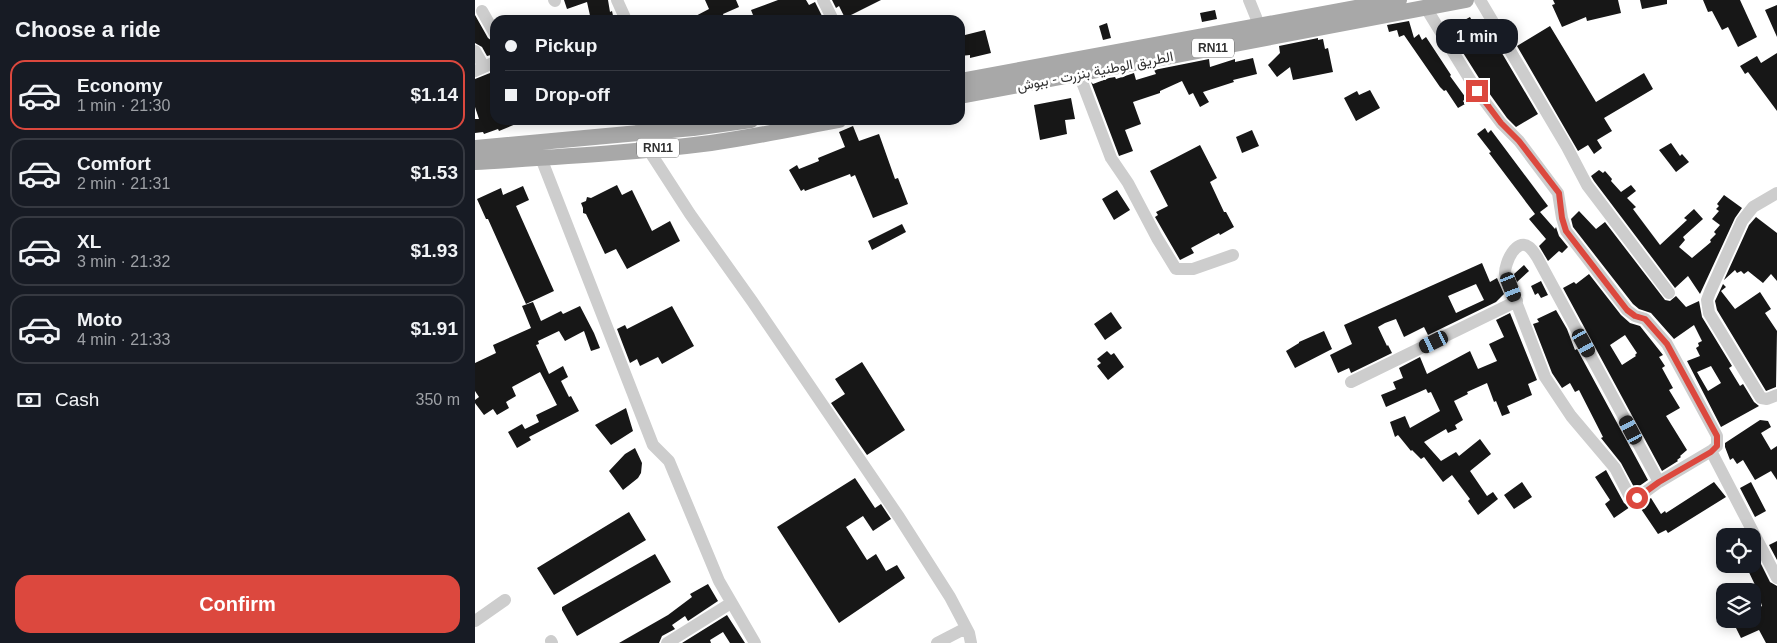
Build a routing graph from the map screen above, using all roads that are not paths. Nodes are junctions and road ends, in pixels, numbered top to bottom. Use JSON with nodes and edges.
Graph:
{"nodes":[{"id":1,"x":617,"y":0,"type":"edge"},
{"id":2,"x":823,"y":0,"type":"edge"},
{"id":3,"x":1249,"y":0,"type":"edge"},
{"id":4,"x":1399,"y":0,"type":"edge"},
{"id":5,"x":1466,"y":0,"type":"edge"},
{"id":6,"x":1480,"y":0,"type":"edge"},
{"id":7,"x":1375,"y":2,"type":"edge"},
{"id":8,"x":1427,"y":8,"type":"junction"},
{"id":9,"x":482,"y":11,"type":"dead end"},
{"id":10,"x":624,"y":15,"type":"edge"},
{"id":11,"x":830,"y":15,"type":"edge"},
{"id":12,"x":490,"y":25,"type":"edge"},
{"id":13,"x":1260,"y":26,"type":"junction"},
{"id":14,"x":475,"y":51,"type":"edge"},
{"id":15,"x":485,"y":67,"type":"edge"},
{"id":16,"x":1079,"y":74,"type":"junction"},
{"id":17,"x":965,"y":80,"type":"edge"},
{"id":18,"x":965,"y":95,"type":"edge"},
{"id":19,"x":673,"y":125,"type":"edge"},
{"id":20,"x":814,"y":125,"type":"edge"},
{"id":21,"x":642,"y":127,"type":"edge"},
{"id":22,"x":475,"y":148,"type":"edge"},
{"id":23,"x":648,"y":149,"type":"junction"},
{"id":24,"x":541,"y":158,"type":"junction"},
{"id":25,"x":475,"y":162,"type":"edge"},
{"id":26,"x":1777,"y":192,"type":"edge"},
{"id":27,"x":1233,"y":255,"type":"dead end"},
{"id":28,"x":1669,"y":293,"type":"dead end"},
{"id":29,"x":1517,"y":301,"type":"junction"},
{"id":30,"x":1351,"y":382,"type":"dead end"},
{"id":31,"x":1777,"y":395,"type":"edge"},
{"id":32,"x":1711,"y":452,"type":"junction"},
{"id":33,"x":1659,"y":482,"type":"junction"},
{"id":34,"x":1777,"y":578,"type":"edge"},
{"id":35,"x":505,"y":600,"type":"dead end"},
{"id":36,"x":731,"y":603,"type":"junction"},
{"id":37,"x":475,"y":621,"type":"edge"},
{"id":38,"x":966,"y":628,"type":"junction"},
{"id":39,"x":667,"y":643,"type":"edge"},
{"id":40,"x":755,"y":643,"type":"edge"},
{"id":41,"x":937,"y":643,"type":"edge"},
{"id":42,"x":971,"y":643,"type":"edge"}],
"edges":[{"from":1,"to":10,"type":"street"},
{"from":2,"to":11,"type":"street"},
{"from":3,"to":13,"type":"street"},
{"from":4,"to":7,"type":"main road","name":"الطريق الوطنية بنزرت - ببوش","number":"RN11"},
{"from":5,"to":8,"type":"main road","name":"الطريق الوطنية بنزرت - ببوش","number":"RN11"},
{"from":6,"to":28,"type":"street"},
{"from":7,"to":13,"type":"main road","name":"الطريق الوطنية بنزرت - ببوش","number":"RN11"},
{"from":8,"to":16,"type":"main road","name":"الطريق الوطنية بنزرت - ببوش","number":"RN11"},
{"from":8,"to":32,"type":"street"},
{"from":9,"to":12,"type":"street"},
{"from":13,"to":17,"type":"main road","name":"الطريق الوطنية بنزرت - ببوش","number":"RN11"},
{"from":14,"to":15,"type":"street"},
{"from":16,"to":18,"type":"main road","name":"الطريق الوطنية بنزرت - ببوش","number":"RN11"},
{"from":16,"to":27,"type":"street"},
{"from":19,"to":21,"type":"main road","number":"RN11"},
{"from":20,"to":23,"type":"main road","number":"RN11"},
{"from":21,"to":22,"type":"main road","number":"RN11"},
{"from":23,"to":24,"type":"main road","number":"RN11"},
{"from":23,"to":38,"type":"street"},
{"from":24,"to":25,"type":"main road","number":"RN11"},
{"from":24,"to":36,"type":"street"},
{"from":26,"to":31,"type":"street"},
{"from":29,"to":30,"type":"street"},
{"from":29,"to":33,"type":"street"},
{"from":29,"to":33,"type":"street"},
{"from":32,"to":33,"type":"street"},
{"from":32,"to":34,"type":"street"},
{"from":35,"to":37,"type":"street"},
{"from":36,"to":39,"type":"street"},
{"from":36,"to":40,"type":"street"},
{"from":38,"to":41,"type":"street"},
{"from":38,"to":42,"type":"street"}]}
